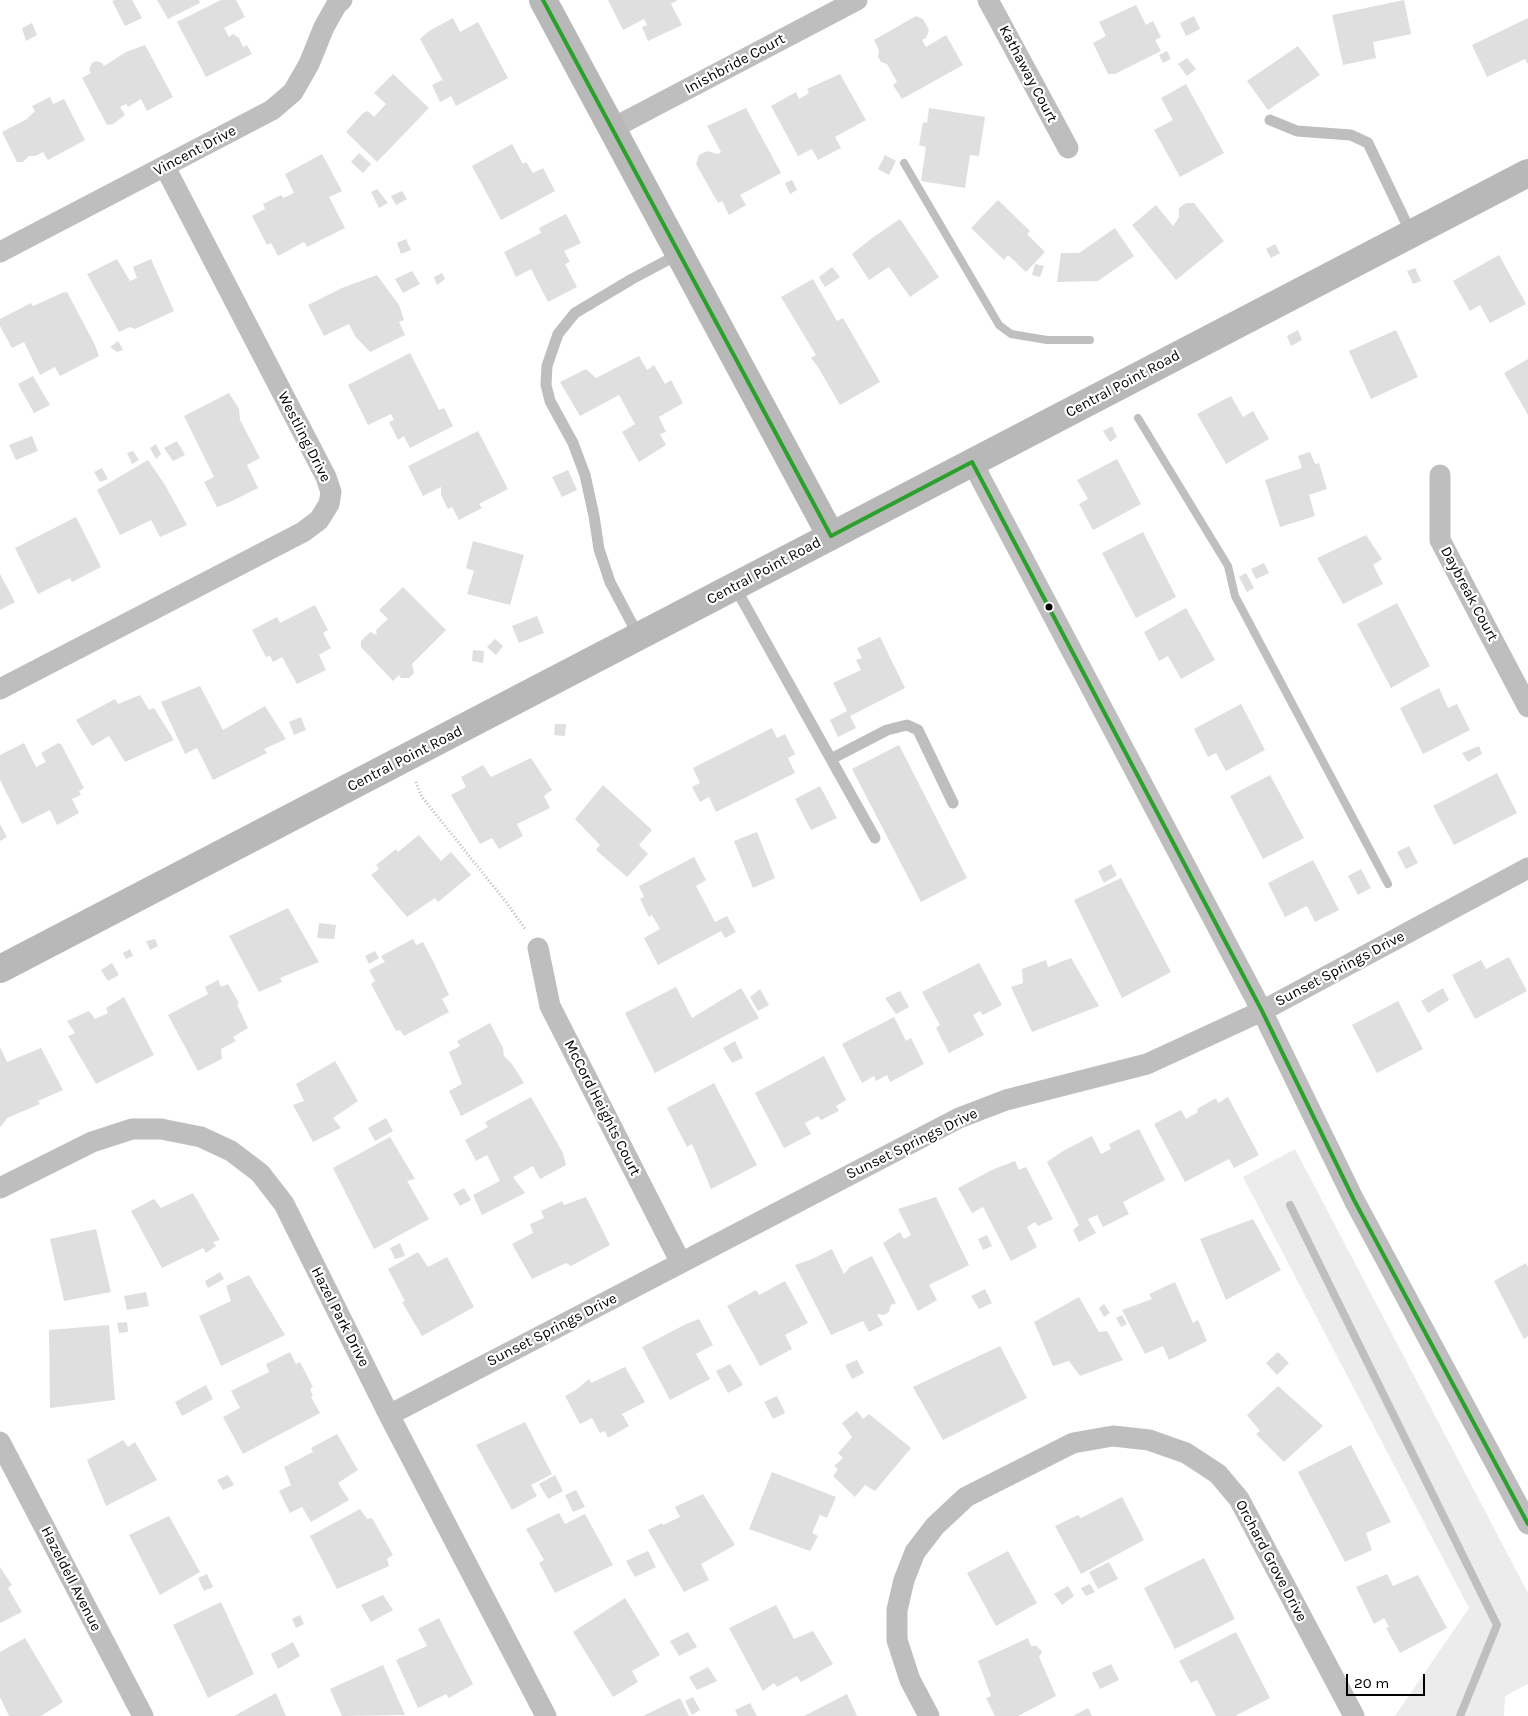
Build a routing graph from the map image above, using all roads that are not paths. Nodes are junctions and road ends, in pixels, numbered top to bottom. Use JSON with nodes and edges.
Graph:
{"nodes":[{"id":1,"x":342,"y":0,"type":"edge"},
{"id":2,"x":543,"y":0,"type":"edge"},
{"id":3,"x":856,"y":0,"type":"edge"},
{"id":4,"x":988,"y":0,"type":"edge"},
{"id":5,"x":1270,"y":120,"type":"dead end"},
{"id":6,"x":612,"y":128,"type":"junction"},
{"id":7,"x":1068,"y":148,"type":"dead end"},
{"id":8,"x":165,"y":167,"type":"junction"},
{"id":9,"x":1528,"y":173,"type":"edge"},
{"id":10,"x":1411,"y":233,"type":"junction"},
{"id":11,"x":0,"y":252,"type":"edge"},
{"id":12,"x":680,"y":253,"type":"junction"},
{"id":13,"x":972,"y":462,"type":"junction"},
{"id":14,"x":1440,"y":475,"type":"dead end"},
{"id":15,"x":831,"y":536,"type":"junction"},
{"id":16,"x":735,"y":587,"type":"junction"},
{"id":17,"x":639,"y":637,"type":"junction"},
{"id":18,"x":0,"y":689,"type":"edge"},
{"id":19,"x":1528,"y":707,"type":"edge"},
{"id":20,"x":831,"y":759,"type":"junction"},
{"id":21,"x":953,"y":802,"type":"dead end"},
{"id":22,"x":875,"y":838,"type":"dead end"},
{"id":23,"x":1528,"y":868,"type":"edge"},
{"id":24,"x":538,"y":948,"type":"road end"},
{"id":25,"x":0,"y":969,"type":"edge"},
{"id":26,"x":1262,"y":1011,"type":"junction"},
{"id":27,"x":0,"y":1188,"type":"edge"},
{"id":28,"x":681,"y":1263,"type":"junction"},
{"id":29,"x":389,"y":1415,"type":"junction"},
{"id":30,"x":0,"y":1442,"type":"edge"},
{"id":31,"x":1528,"y":1524,"type":"edge"},
{"id":32,"x":143,"y":1716,"type":"edge"},
{"id":33,"x":546,"y":1716,"type":"edge"},
{"id":34,"x":929,"y":1716,"type":"edge"},
{"id":35,"x":1354,"y":1716,"type":"edge"}],
"edges":[{"from":1,"to":8,"type":"street","name":"Vincent Drive"},
{"from":2,"to":6,"type":"street"},
{"from":3,"to":6,"type":"street","name":"Inishbride Court"},
{"from":4,"to":7,"type":"street","name":"Kathaway Court"},
{"from":5,"to":10,"type":"lane"},
{"from":6,"to":12,"type":"street"},
{"from":8,"to":11,"type":"street","name":"Vincent Drive"},
{"from":8,"to":18,"type":"street","name":"Westling Drive"},
{"from":9,"to":10,"type":"street","name":"Central Point Road"},
{"from":10,"to":13,"type":"street","name":"Central Point Road"},
{"from":12,"to":15,"type":"street"},
{"from":12,"to":17,"type":"lane"},
{"from":13,"to":15,"type":"street","name":"Central Point Road"},
{"from":13,"to":26,"type":"street"},
{"from":14,"to":19,"type":"street","name":"Daybreak Court"},
{"from":15,"to":16,"type":"street","name":"Central Point Road"},
{"from":16,"to":17,"type":"street","name":"Central Point Road"},
{"from":16,"to":20,"type":"lane"},
{"from":17,"to":25,"type":"street","name":"Central Point Road"},
{"from":20,"to":21,"type":"lane"},
{"from":20,"to":22,"type":"lane"},
{"from":23,"to":26,"type":"street","name":"Sunset Springs Drive"},
{"from":24,"to":28,"type":"street","name":"McCord Heights Court"},
{"from":26,"to":28,"type":"street","name":"Sunset Springs Drive"},
{"from":26,"to":31,"type":"street"},
{"from":27,"to":29,"type":"street","name":"Hazel Park Drive"},
{"from":28,"to":29,"type":"street","name":"Sunset Springs Drive"},
{"from":29,"to":33,"type":"street","name":"Hazel Park Drive"},
{"from":30,"to":32,"type":"street","name":"Hazeldell Avenue"},
{"from":34,"to":35,"type":"street","name":"Orchard Grove Drive"}]}
